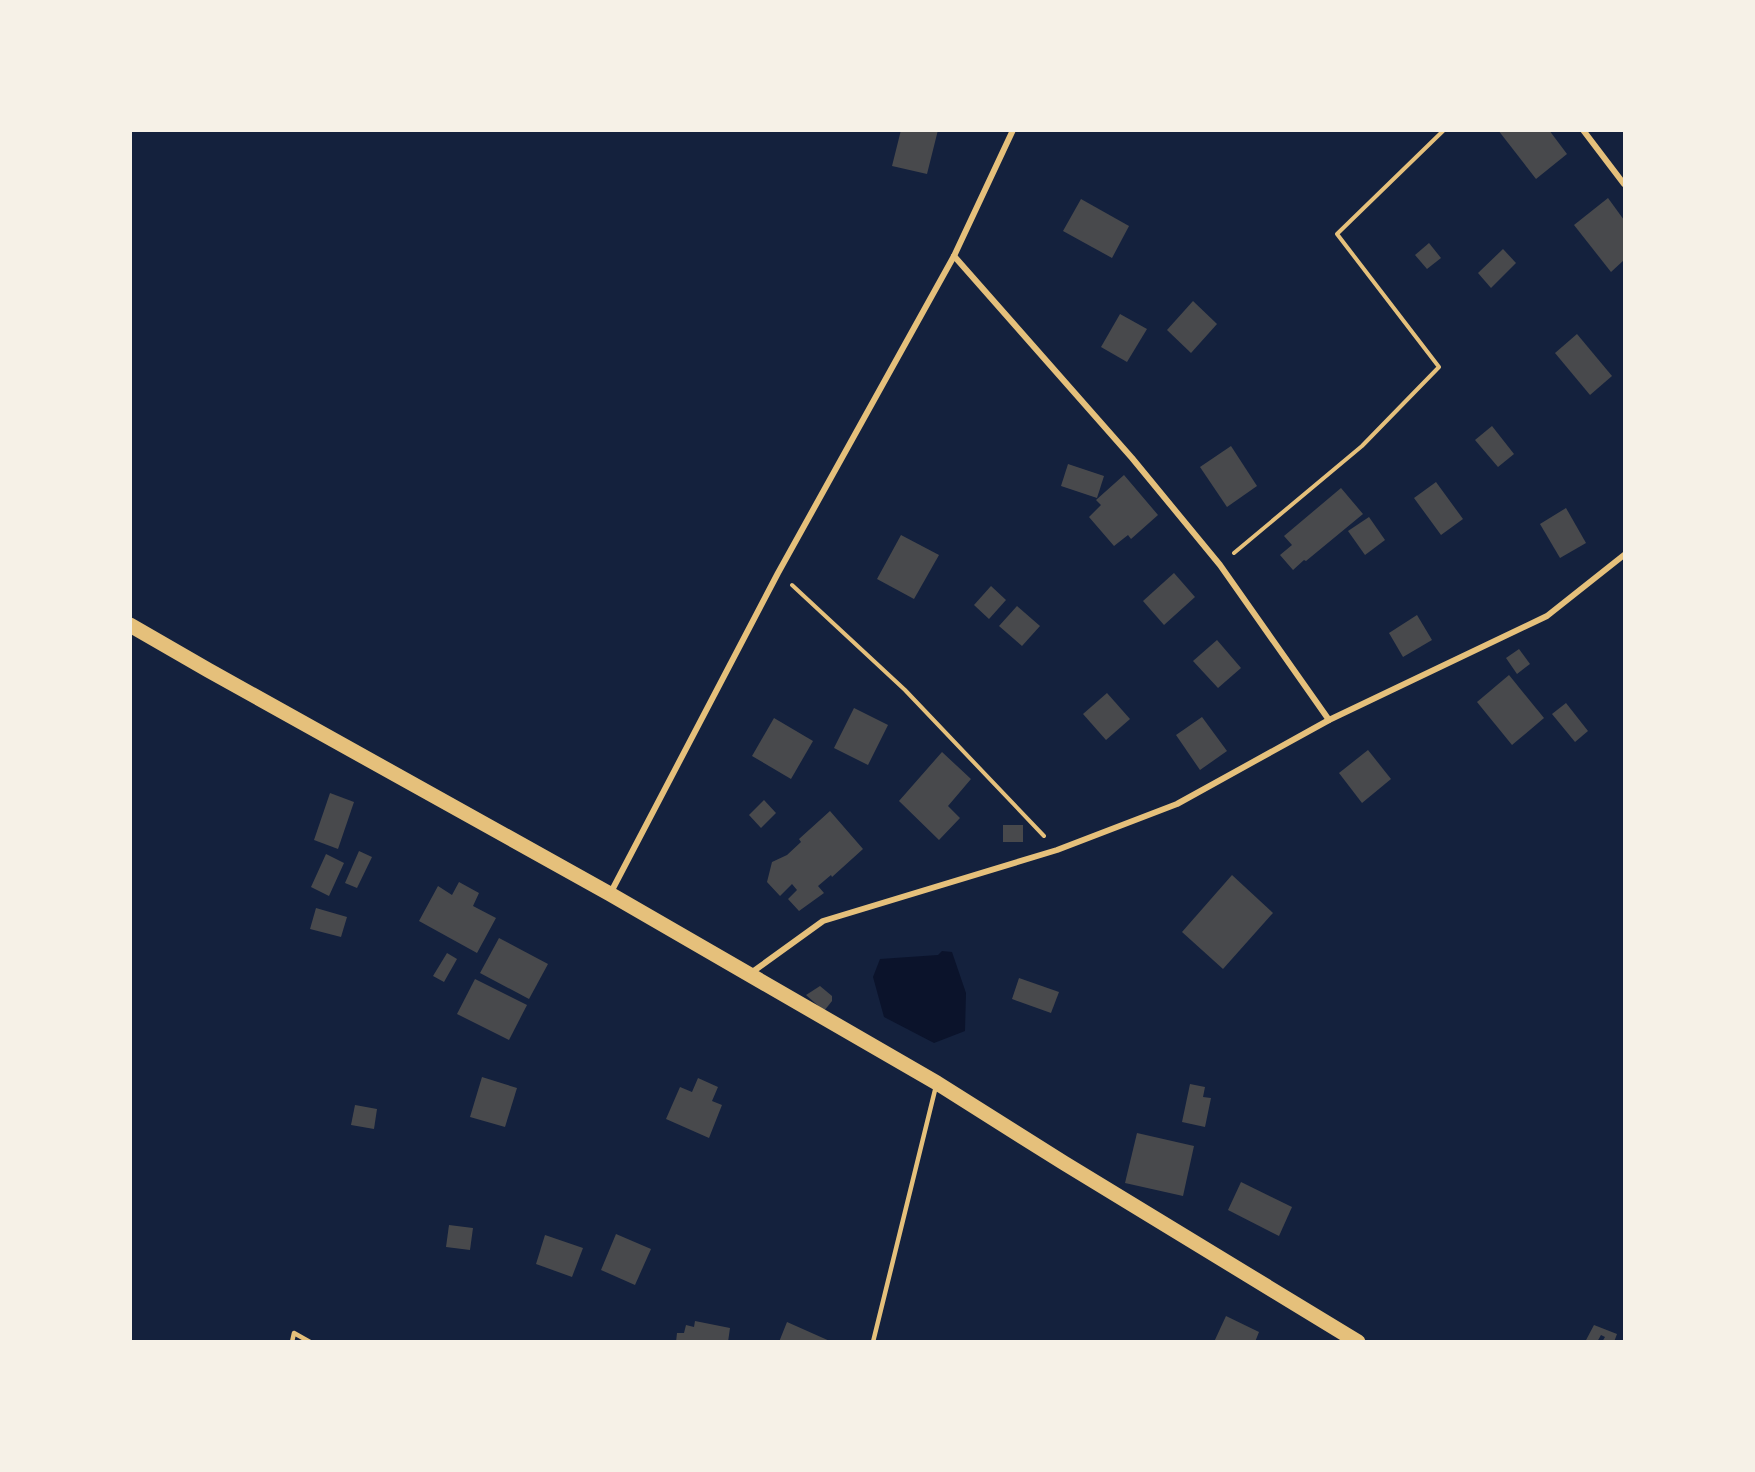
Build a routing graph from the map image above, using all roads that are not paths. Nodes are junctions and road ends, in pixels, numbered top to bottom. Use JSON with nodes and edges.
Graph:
{"nodes":[{"id":1,"x":1013,"y":130,"type":"edge"},
{"id":2,"x":1583,"y":130,"type":"edge"},
{"id":3,"x":1624,"y":184,"type":"edge"},
{"id":4,"x":954,"y":256,"type":"junction"},
{"id":5,"x":1624,"y":555,"type":"edge"},
{"id":6,"x":130,"y":625,"type":"edge"},
{"id":7,"x":1329,"y":720,"type":"junction"},
{"id":8,"x":610,"y":894,"type":"junction"},
{"id":9,"x":748,"y":975,"type":"junction"},
{"id":10,"x":937,"y":1083,"type":"junction"},
{"id":11,"x":292,"y":1341,"type":"edge"},
{"id":12,"x":310,"y":1341,"type":"edge"},
{"id":13,"x":873,"y":1341,"type":"edge"},
{"id":14,"x":1358,"y":1341,"type":"edge"}],
"edges":[{"from":1,"to":4,"type":"street"},
{"from":2,"to":3,"type":"street"},
{"from":4,"to":7,"type":"street"},
{"from":4,"to":8,"type":"street"},
{"from":5,"to":7,"type":"street"},
{"from":6,"to":8,"type":"main road"},
{"from":7,"to":9,"type":"street"},
{"from":8,"to":9,"type":"main road"},
{"from":9,"to":10,"type":"main road"},
{"from":10,"to":13,"type":"lane"},
{"from":10,"to":14,"type":"main road"},
{"from":11,"to":12,"type":"lane"}]}
